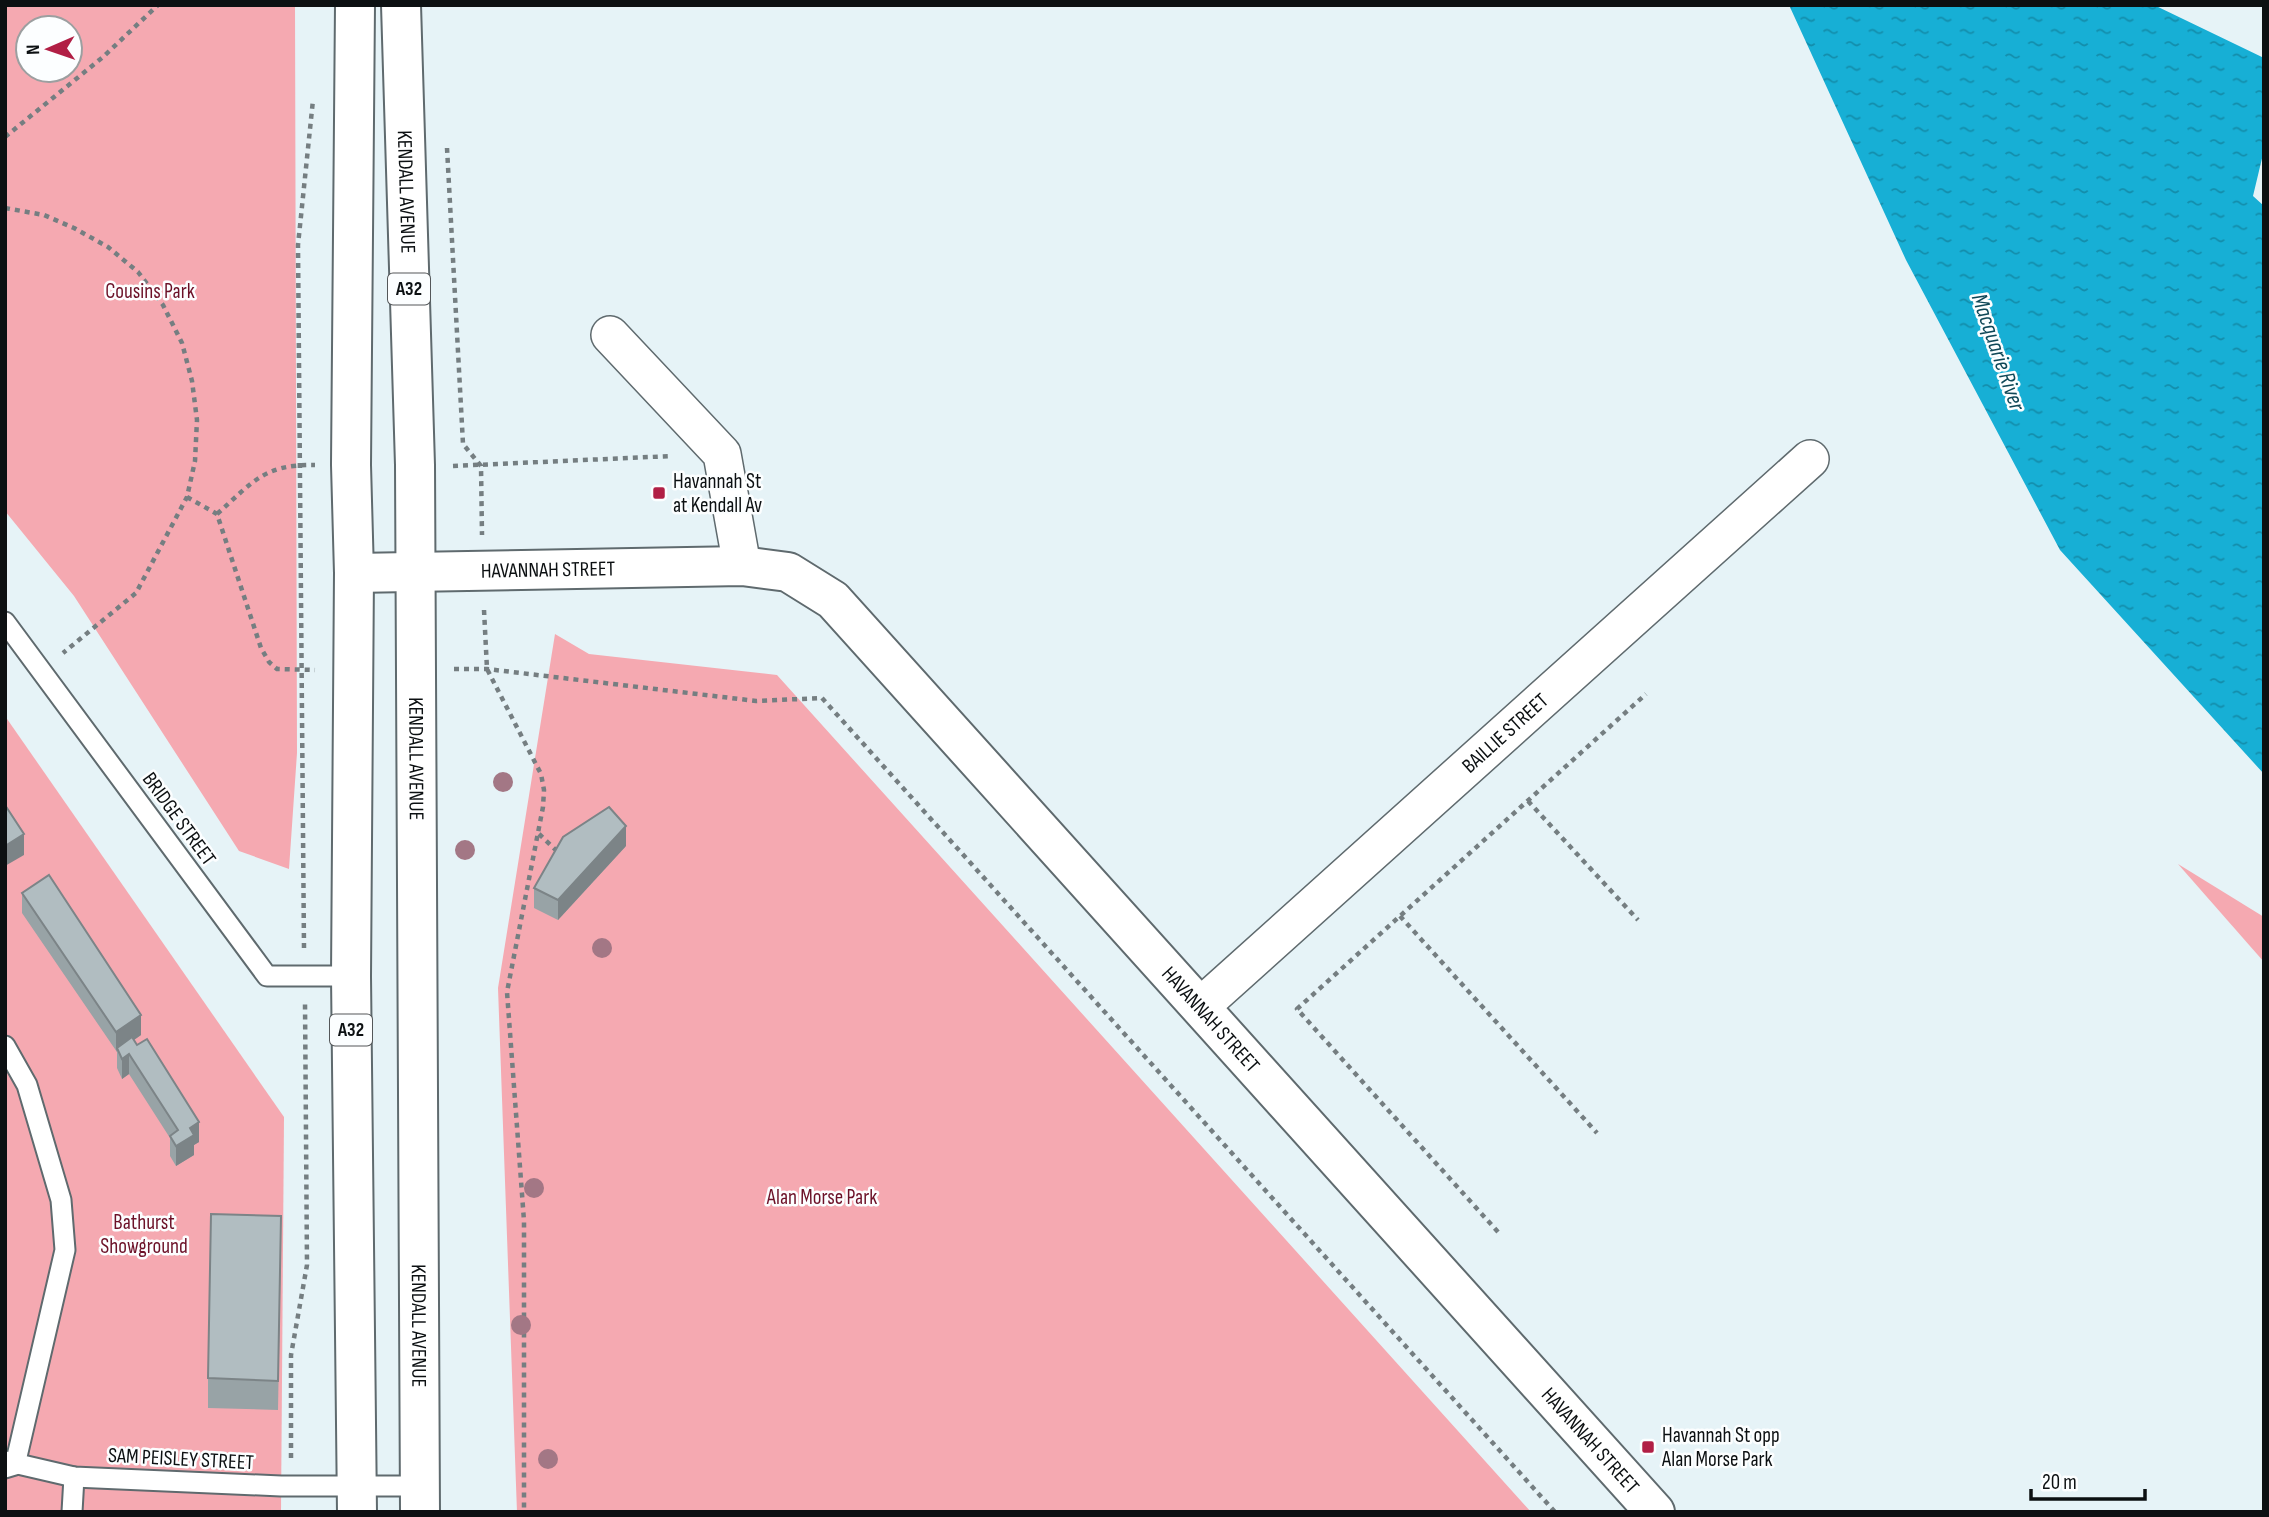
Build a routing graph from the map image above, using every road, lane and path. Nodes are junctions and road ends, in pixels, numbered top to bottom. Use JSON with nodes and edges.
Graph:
{"nodes":[{"id":1,"x":158,"y":5,"type":"edge"},
{"id":2,"x":355,"y":5,"type":"edge"},
{"id":3,"x":401,"y":5,"type":"edge"},
{"id":4,"x":313,"y":99,"type":"dead end"},
{"id":5,"x":446,"y":136,"type":"dead end"},
{"id":6,"x":5,"y":137,"type":"edge"},
{"id":7,"x":5,"y":208,"type":"edge"},
{"id":8,"x":610,"y":335,"type":"dead end"},
{"id":9,"x":722,"y":454,"type":"junction"},
{"id":10,"x":1810,"y":459,"type":"dead end"},
{"id":11,"x":300,"y":464,"type":"junction"},
{"id":12,"x":187,"y":498,"type":"junction"},
{"id":13,"x":217,"y":514,"type":"junction"},
{"id":14,"x":742,"y":566,"type":"junction"},
{"id":15,"x":354,"y":573,"type":"junction"},
{"id":16,"x":415,"y":573,"type":"junction"},
{"id":17,"x":5,"y":622,"type":"edge"},
{"id":18,"x":302,"y":670,"type":"junction"},
{"id":19,"x":41,"y":671,"type":"junction"},
{"id":20,"x":1646,"y":694,"type":"dead end"},
{"id":21,"x":1528,"y":801,"type":"junction"},
{"id":22,"x":538,"y":833,"type":"junction"},
{"id":23,"x":563,"y":857,"type":"edge"},
{"id":24,"x":1400,"y":916,"type":"junction"},
{"id":25,"x":1638,"y":920,"type":"dead end"},
{"id":26,"x":304,"y":976,"type":"junction"},
{"id":27,"x":351,"y":976,"type":"junction"},
{"id":28,"x":1200,"y":1007,"type":"junction"},
{"id":29,"x":5,"y":1045,"type":"edge"},
{"id":30,"x":1597,"y":1133,"type":"dead end"},
{"id":31,"x":1498,"y":1232,"type":"dead end"},
{"id":32,"x":8,"y":1465,"type":"edge"},
{"id":33,"x":74,"y":1477,"type":"junction"},
{"id":34,"x":291,"y":1486,"type":"junction"},
{"id":35,"x":357,"y":1499,"type":"edge"},
{"id":36,"x":421,"y":1499,"type":"edge"},
{"id":37,"x":72,"y":1512,"type":"edge"},
{"id":38,"x":524,"y":1512,"type":"edge"},
{"id":39,"x":1555,"y":1512,"type":"edge"},
{"id":40,"x":1656,"y":1512,"type":"edge"}],
"edges":[{"from":1,"to":6,"type":"path"},
{"from":2,"to":15,"type":"main road","number":"A32"},
{"from":3,"to":16,"type":"main road","name":"KENDALL AVENUE","number":"A32"},
{"from":4,"to":11,"type":"path"},
{"from":5,"to":9,"type":"path"},
{"from":7,"to":12,"type":"path"},
{"from":8,"to":9,"type":"street"},
{"from":9,"to":14,"type":"street"},
{"from":10,"to":28,"type":"street","name":"BAILLIE STREET"},
{"from":11,"to":13,"type":"path"},
{"from":11,"to":18,"type":"path"},
{"from":12,"to":13,"type":"path"},
{"from":12,"to":19,"type":"path"},
{"from":13,"to":18,"type":"path"},
{"from":14,"to":16,"type":"main road","name":"HAVANNAH STREET"},
{"from":14,"to":28,"type":"main road","name":"HAVANNAH STREET"},
{"from":15,"to":16,"type":"main road","name":"HAVANNAH STREET"},
{"from":15,"to":27,"type":"main road","number":"A32"},
{"from":16,"to":36,"type":"main road","name":"KENDALL AVENUE","number":"A32"},
{"from":17,"to":19,"type":"lane","name":"BRIDGE STREET"},
{"from":18,"to":26,"type":"path"},
{"from":19,"to":26,"type":"lane","name":"BRIDGE STREET"},
{"from":20,"to":21,"type":"path"},
{"from":21,"to":24,"type":"path"},
{"from":21,"to":25,"type":"path"},
{"from":22,"to":23,"type":"path"},
{"from":22,"to":38,"type":"path"},
{"from":22,"to":39,"type":"path"},
{"from":24,"to":30,"type":"path"},
{"from":24,"to":31,"type":"path"},
{"from":26,"to":27,"type":"lane","name":"BRIDGE STREET"},
{"from":26,"to":34,"type":"path"},
{"from":27,"to":35,"type":"main road","number":"A32"},
{"from":28,"to":40,"type":"main road","name":"HAVANNAH STREET"},
{"from":29,"to":32,"type":"lane"},
{"from":32,"to":33,"type":"lane","name":"SAM PEISLEY STREET"},
{"from":33,"to":34,"type":"lane","name":"SAM PEISLEY STREET"},
{"from":33,"to":37,"type":"lane"},
{"from":34,"to":35,"type":"lane","name":"SAM PEISLEY STREET"},
{"from":35,"to":36,"type":"lane","name":"SAM PEISLEY STREET"}]}
